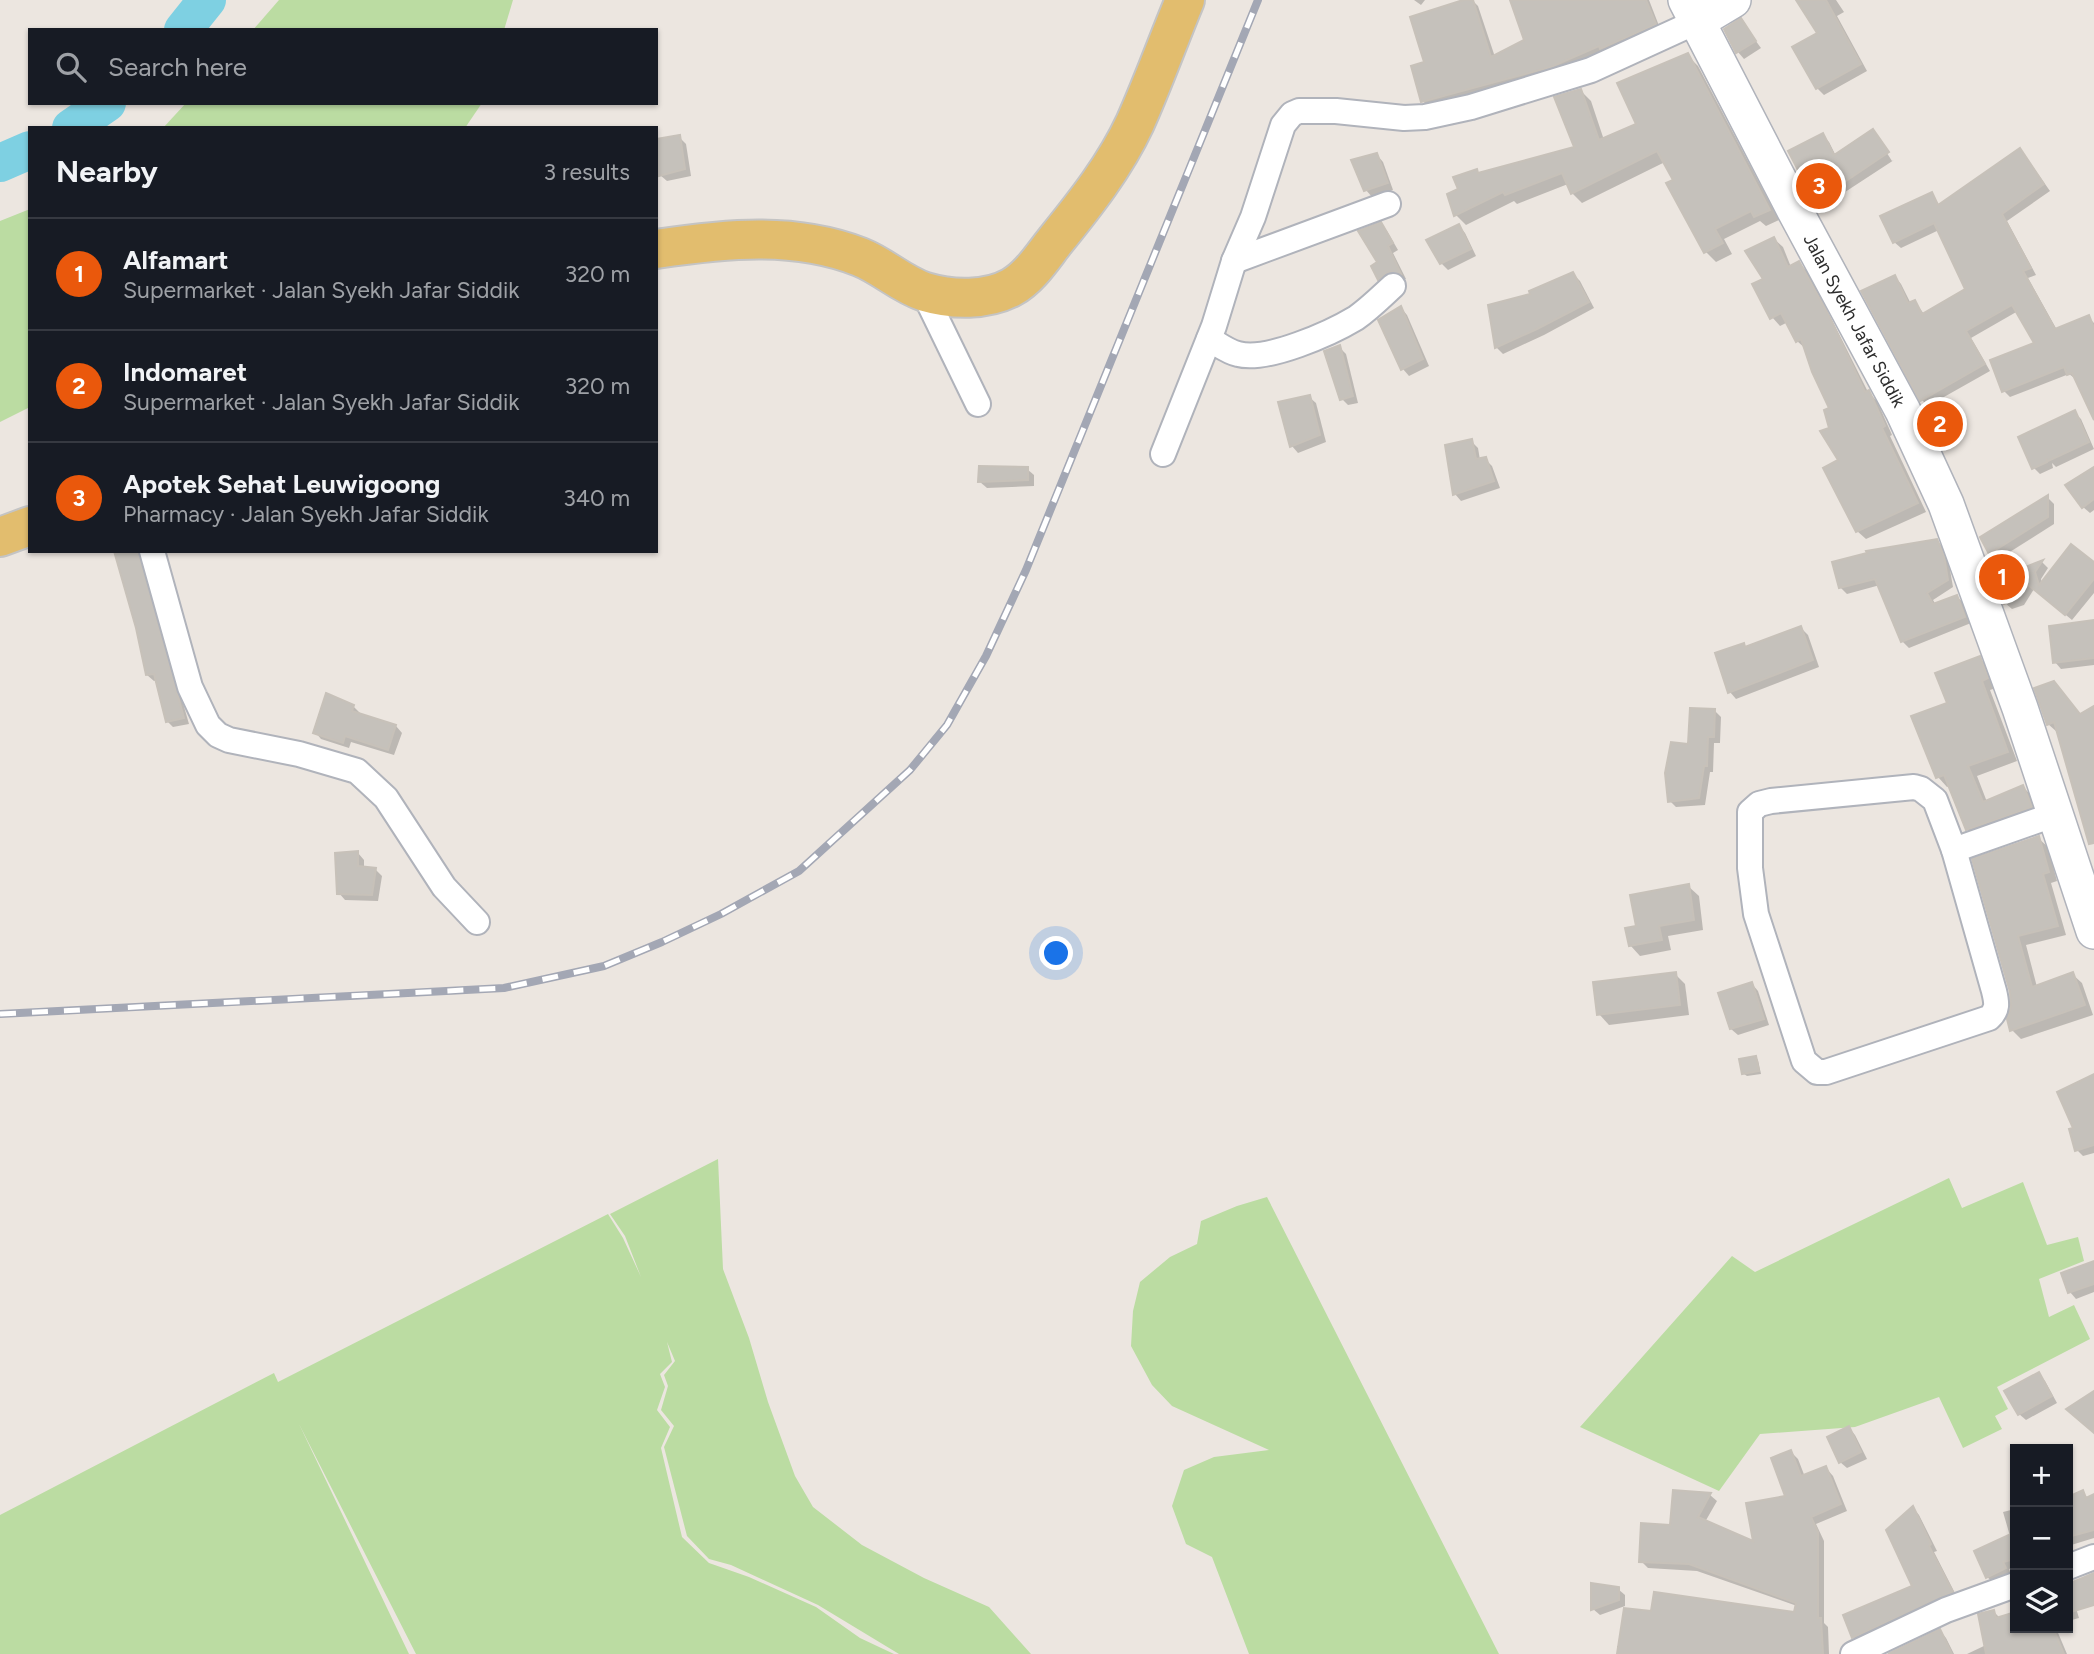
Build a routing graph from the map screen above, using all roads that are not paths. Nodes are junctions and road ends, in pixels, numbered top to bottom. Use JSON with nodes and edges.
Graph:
{"nodes":[{"id":1,"x":1185,"y":0,"type":"edge"},
{"id":2,"x":1733,"y":0,"type":"edge"},
{"id":3,"x":1692,"y":11,"type":"edge"},
{"id":4,"x":1388,"y":204,"type":"dead end"},
{"id":5,"x":658,"y":249,"type":"edge"},
{"id":6,"x":1234,"y":261,"type":"junction"},
{"id":7,"x":1393,"y":286,"type":"dead end"},
{"id":8,"x":922,"y":291,"type":"junction"},
{"id":9,"x":1209,"y":339,"type":"junction"},
{"id":10,"x":978,"y":404,"type":"dead end"},
{"id":11,"x":1163,"y":454,"type":"dead end"},
{"id":12,"x":28,"y":527,"type":"edge"},
{"id":13,"x":0,"y":537,"type":"edge"},
{"id":14,"x":153,"y":553,"type":"edge"},
{"id":15,"x":2056,"y":814,"type":"junction"},
{"id":16,"x":1954,"y":850,"type":"junction"},
{"id":17,"x":477,"y":922,"type":"dead end"},
{"id":18,"x":2094,"y":931,"type":"edge"},
{"id":19,"x":2094,"y":1557,"type":"edge"},
{"id":20,"x":2073,"y":1565,"type":"edge"},
{"id":21,"x":2010,"y":1587,"type":"edge"},
{"id":22,"x":1853,"y":1654,"type":"edge"}],
"edges":[{"from":1,"to":8,"type":"main road"},
{"from":2,"to":3,"type":"main road"},
{"from":3,"to":6,"type":"street"},
{"from":3,"to":15,"type":"main road","name":"Jalan Syekh Jafar Siddik"},
{"from":4,"to":6,"type":"street"},
{"from":5,"to":8,"type":"main road"},
{"from":6,"to":9,"type":"street"},
{"from":7,"to":9,"type":"street"},
{"from":8,"to":10,"type":"street"},
{"from":9,"to":11,"type":"street"},
{"from":12,"to":13,"type":"main road"},
{"from":14,"to":17,"type":"street"},
{"from":15,"to":16,"type":"street"},
{"from":15,"to":18,"type":"main road","name":"Jalan Syekh Jafar Siddik"},
{"from":16,"to":16,"type":"street"},
{"from":19,"to":20,"type":"street"},
{"from":21,"to":22,"type":"street"}]}
